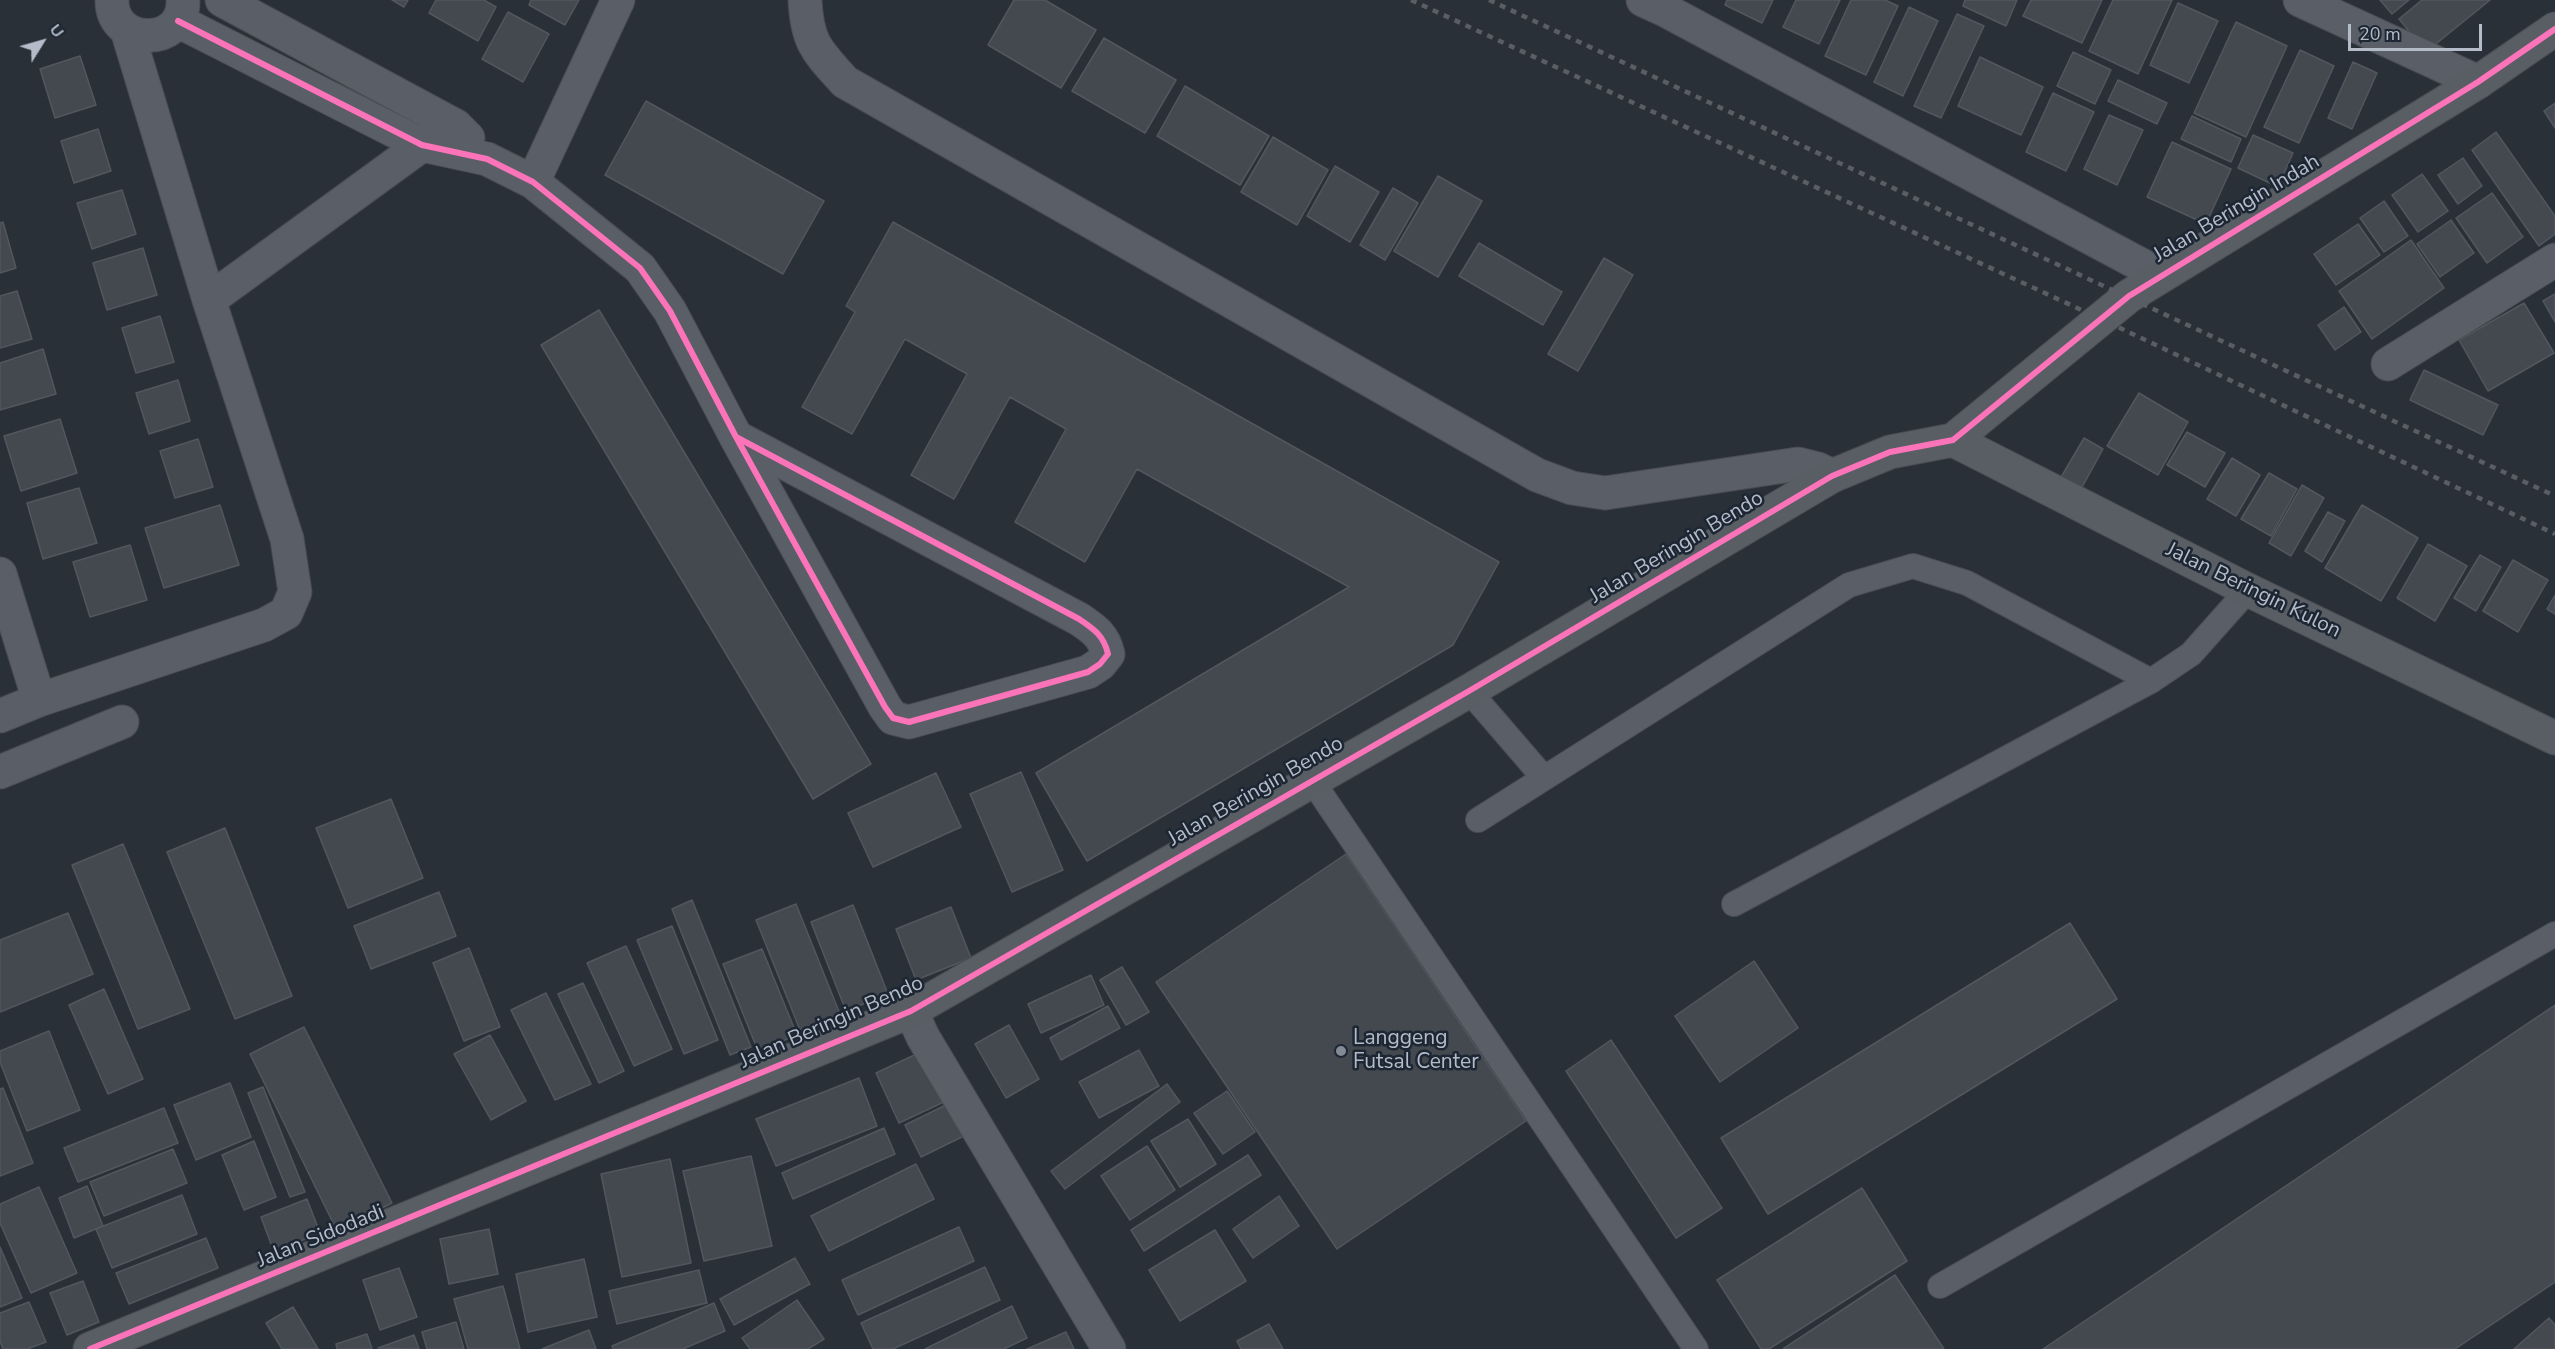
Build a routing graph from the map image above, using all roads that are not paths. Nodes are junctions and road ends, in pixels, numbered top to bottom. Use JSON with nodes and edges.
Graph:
{"nodes":[{"id":1,"x":112,"y":0,"type":"edge"},
{"id":2,"x":222,"y":0,"type":"edge"},
{"id":3,"x":618,"y":0,"type":"edge"},
{"id":4,"x":805,"y":0,"type":"edge"},
{"id":5,"x":2300,"y":0,"type":"edge"},
{"id":6,"x":2355,"y":0,"type":"edge"},
{"id":7,"x":1659,"y":3,"type":"edge"},
{"id":8,"x":180,"y":10,"type":"edge"},
{"id":9,"x":2555,"y":29,"type":"edge"},
{"id":10,"x":127,"y":30,"type":"junction"},
{"id":11,"x":2386,"y":38,"type":"junction"},
{"id":12,"x":2478,"y":82,"type":"junction"},
{"id":13,"x":456,"y":126,"type":"junction"},
{"id":14,"x":422,"y":145,"type":"junction"},
{"id":15,"x":488,"y":159,"type":"junction"},
{"id":16,"x":534,"y":182,"type":"junction"},
{"id":17,"x":2555,"y":260,"type":"edge"},
{"id":18,"x":2160,"y":275,"type":"junction"},
{"id":19,"x":209,"y":300,"type":"junction"},
{"id":20,"x":2388,"y":364,"type":"dead end"},
{"id":21,"x":736,"y":437,"type":"junction"},
{"id":22,"x":1953,"y":440,"type":"junction"},
{"id":23,"x":1832,"y":476,"type":"junction"},
{"id":24,"x":0,"y":574,"type":"edge"},
{"id":25,"x":2248,"y":590,"type":"junction"},
{"id":26,"x":2151,"y":681,"type":"junction"},
{"id":27,"x":1468,"y":691,"type":"junction"},
{"id":28,"x":39,"y":700,"type":"junction"},
{"id":29,"x":0,"y":716,"type":"edge"},
{"id":30,"x":122,"y":722,"type":"dead end"},
{"id":31,"x":2555,"y":738,"type":"edge"},
{"id":32,"x":0,"y":772,"type":"edge"},
{"id":33,"x":1544,"y":778,"type":"junction"},
{"id":34,"x":1311,"y":779,"type":"junction"},
{"id":35,"x":1478,"y":820,"type":"dead end"},
{"id":36,"x":1734,"y":904,"type":"dead end"},
{"id":37,"x":2555,"y":934,"type":"edge"},
{"id":38,"x":911,"y":1011,"type":"junction"},
{"id":39,"x":564,"y":1154,"type":"joint"},
{"id":40,"x":1940,"y":1286,"type":"dead end"},
{"id":41,"x":140,"y":1340,"type":"edge"},
{"id":42,"x":90,"y":1349,"type":"edge"},
{"id":43,"x":1109,"y":1349,"type":"edge"},
{"id":44,"x":1695,"y":1349,"type":"edge"}],
"edges":[{"from":1,"to":10,"type":"street"},
{"from":2,"to":13,"type":"street"},
{"from":3,"to":16,"type":"street"},
{"from":4,"to":23,"type":"street"},
{"from":5,"to":11,"type":"street"},
{"from":6,"to":11,"type":"street"},
{"from":7,"to":18,"type":"street"},
{"from":8,"to":10,"type":"street"},
{"from":8,"to":14,"type":"street"},
{"from":9,"to":12,"type":"street","name":"Jalan Beringin Indah"},
{"from":10,"to":19,"type":"street"},
{"from":11,"to":12,"type":"street"},
{"from":12,"to":18,"type":"street","name":"Jalan Beringin Indah"},
{"from":13,"to":14,"type":"street"},
{"from":13,"to":15,"type":"street"},
{"from":14,"to":15,"type":"street"},
{"from":14,"to":19,"type":"street"},
{"from":15,"to":16,"type":"street"},
{"from":16,"to":21,"type":"street"},
{"from":17,"to":20,"type":"street"},
{"from":18,"to":22,"type":"street","name":"Jalan Beringin Indah"},
{"from":19,"to":28,"type":"street"},
{"from":21,"to":21,"type":"street"},
{"from":22,"to":23,"type":"street","name":"Jalan Beringin Bendo"},
{"from":22,"to":25,"type":"street","name":"Jalan Beringin Kulon"},
{"from":23,"to":27,"type":"street","name":"Jalan Beringin Bendo"},
{"from":24,"to":28,"type":"street"},
{"from":25,"to":26,"type":"lane"},
{"from":25,"to":31,"type":"street","name":"Jalan Beringin Kulon"},
{"from":26,"to":33,"type":"lane"},
{"from":26,"to":36,"type":"lane"},
{"from":27,"to":33,"type":"lane"},
{"from":27,"to":34,"type":"street","name":"Jalan Beringin Bendo"},
{"from":28,"to":29,"type":"street"},
{"from":30,"to":32,"type":"street"},
{"from":33,"to":35,"type":"lane"},
{"from":34,"to":38,"type":"street","name":"Jalan Beringin Bendo"},
{"from":34,"to":44,"type":"lane"},
{"from":37,"to":40,"type":"lane"},
{"from":38,"to":39,"type":"street","name":"Jalan Beringin Bendo"},
{"from":38,"to":43,"type":"street","name":"Jalan Beringin Bendo"},
{"from":39,"to":41,"type":"street","name":"Jalan Sidodadi"},
{"from":41,"to":42,"type":"street","name":"Jalan Sidodadi"}]}
